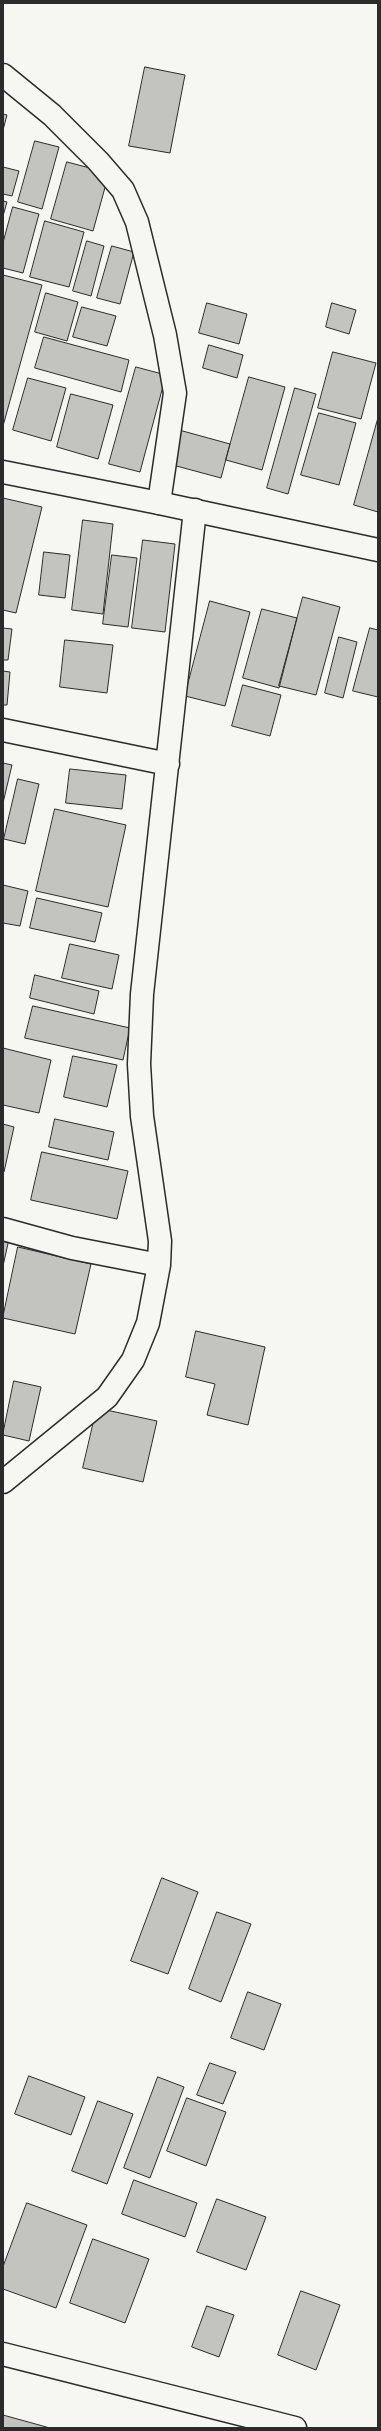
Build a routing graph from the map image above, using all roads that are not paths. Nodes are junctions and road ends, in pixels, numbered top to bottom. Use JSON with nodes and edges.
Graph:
{"nodes":[{"id":1,"x":3,"y":75,"type":"edge"},
{"id":2,"x":3,"y":472,"type":"edge"},
{"id":3,"x":159,"y":503,"type":"junction"},
{"id":4,"x":195,"y":510,"type":"junction"},
{"id":5,"x":378,"y":550,"type":"edge"},
{"id":6,"x":3,"y":730,"type":"edge"},
{"id":7,"x":168,"y":764,"type":"junction"},
{"id":8,"x":3,"y":1229,"type":"edge"},
{"id":9,"x":159,"y":1265,"type":"junction"},
{"id":10,"x":3,"y":1482,"type":"edge"},
{"id":11,"x":3,"y":2354,"type":"edge"},
{"id":12,"x":296,"y":2428,"type":"edge"}],
"edges":[{"from":1,"to":3,"type":"street"},
{"from":2,"to":3,"type":"street"},
{"from":3,"to":4,"type":"street"},
{"from":4,"to":5,"type":"street"},
{"from":4,"to":7,"type":"street"},
{"from":6,"to":7,"type":"street"},
{"from":7,"to":9,"type":"street"},
{"from":8,"to":9,"type":"street"},
{"from":9,"to":10,"type":"street"},
{"from":11,"to":12,"type":"street"}]}
